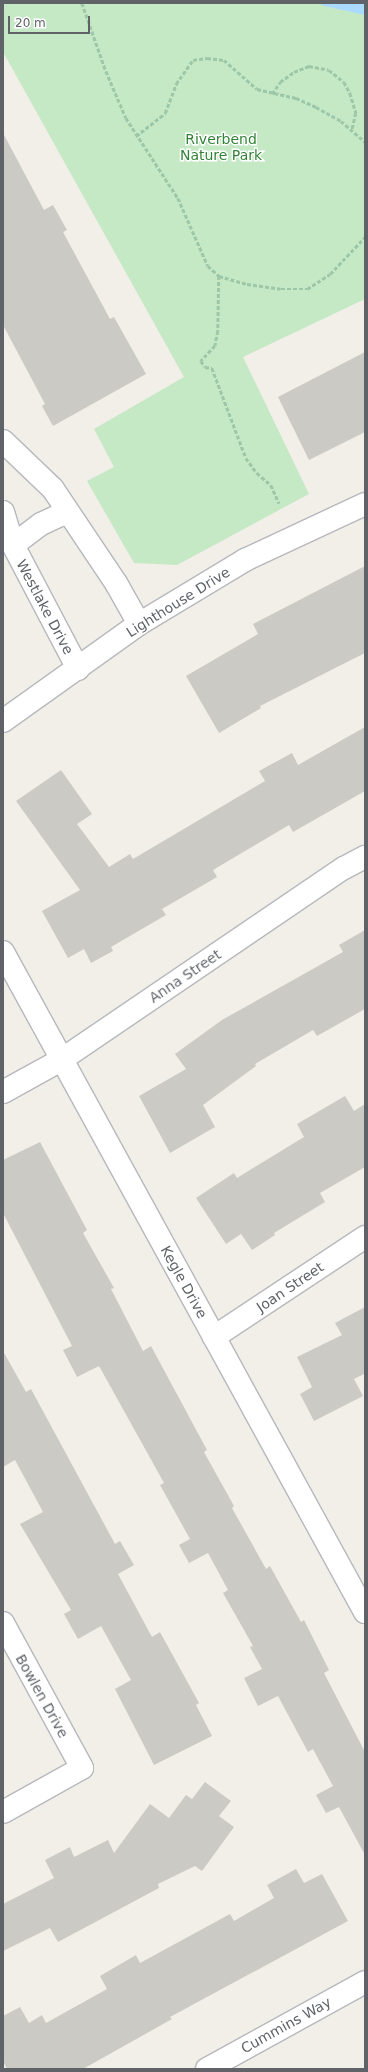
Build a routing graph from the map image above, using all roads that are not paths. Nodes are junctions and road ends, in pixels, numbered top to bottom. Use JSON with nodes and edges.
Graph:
{"nodes":[{"id":1,"x":3,"y":441,"type":"edge"},
{"id":2,"x":365,"y":504,"type":"edge"},
{"id":3,"x":3,"y":512,"type":"edge"},
{"id":4,"x":67,"y":512,"type":"junction"},
{"id":5,"x":13,"y":545,"type":"junction"},
{"id":6,"x":139,"y":624,"type":"junction"},
{"id":7,"x":78,"y":669,"type":"junction"},
{"id":8,"x":3,"y":721,"type":"edge"},
{"id":9,"x":365,"y":857,"type":"edge"},
{"id":10,"x":3,"y":952,"type":"edge"},
{"id":11,"x":61,"y":1060,"type":"junction"},
{"id":12,"x":3,"y":1092,"type":"edge"},
{"id":13,"x":365,"y":1237,"type":"edge"},
{"id":14,"x":214,"y":1336,"type":"junction"},
{"id":15,"x":365,"y":1612,"type":"edge"},
{"id":16,"x":3,"y":1624,"type":"edge"},
{"id":17,"x":3,"y":1812,"type":"edge"},
{"id":18,"x":365,"y":1982,"type":"edge"},
{"id":19,"x":206,"y":2069,"type":"edge"}],
"edges":[{"from":1,"to":4,"type":"street"},
{"from":2,"to":6,"type":"street","name":"Lighthouse Drive"},
{"from":3,"to":5,"type":"street","name":"Westlake Drive"},
{"from":4,"to":5,"type":"street","name":"Westlake Drive"},
{"from":4,"to":6,"type":"street"},
{"from":5,"to":7,"type":"street","name":"Westlake Drive"},
{"from":6,"to":7,"type":"street","name":"Lighthouse Drive"},
{"from":7,"to":8,"type":"street","name":"Lighthouse Drive"},
{"from":9,"to":11,"type":"street","name":"Anna Street"},
{"from":10,"to":11,"type":"street","name":"Kegle Drive"},
{"from":11,"to":12,"type":"street","name":"Anna Street"},
{"from":11,"to":14,"type":"street","name":"Kegle Drive"},
{"from":13,"to":14,"type":"street","name":"Joan Street"},
{"from":14,"to":15,"type":"street","name":"Kegle Drive"},
{"from":16,"to":17,"type":"street","name":"Bowlen Drive"},
{"from":18,"to":19,"type":"street","name":"Cummins Way"}]}
